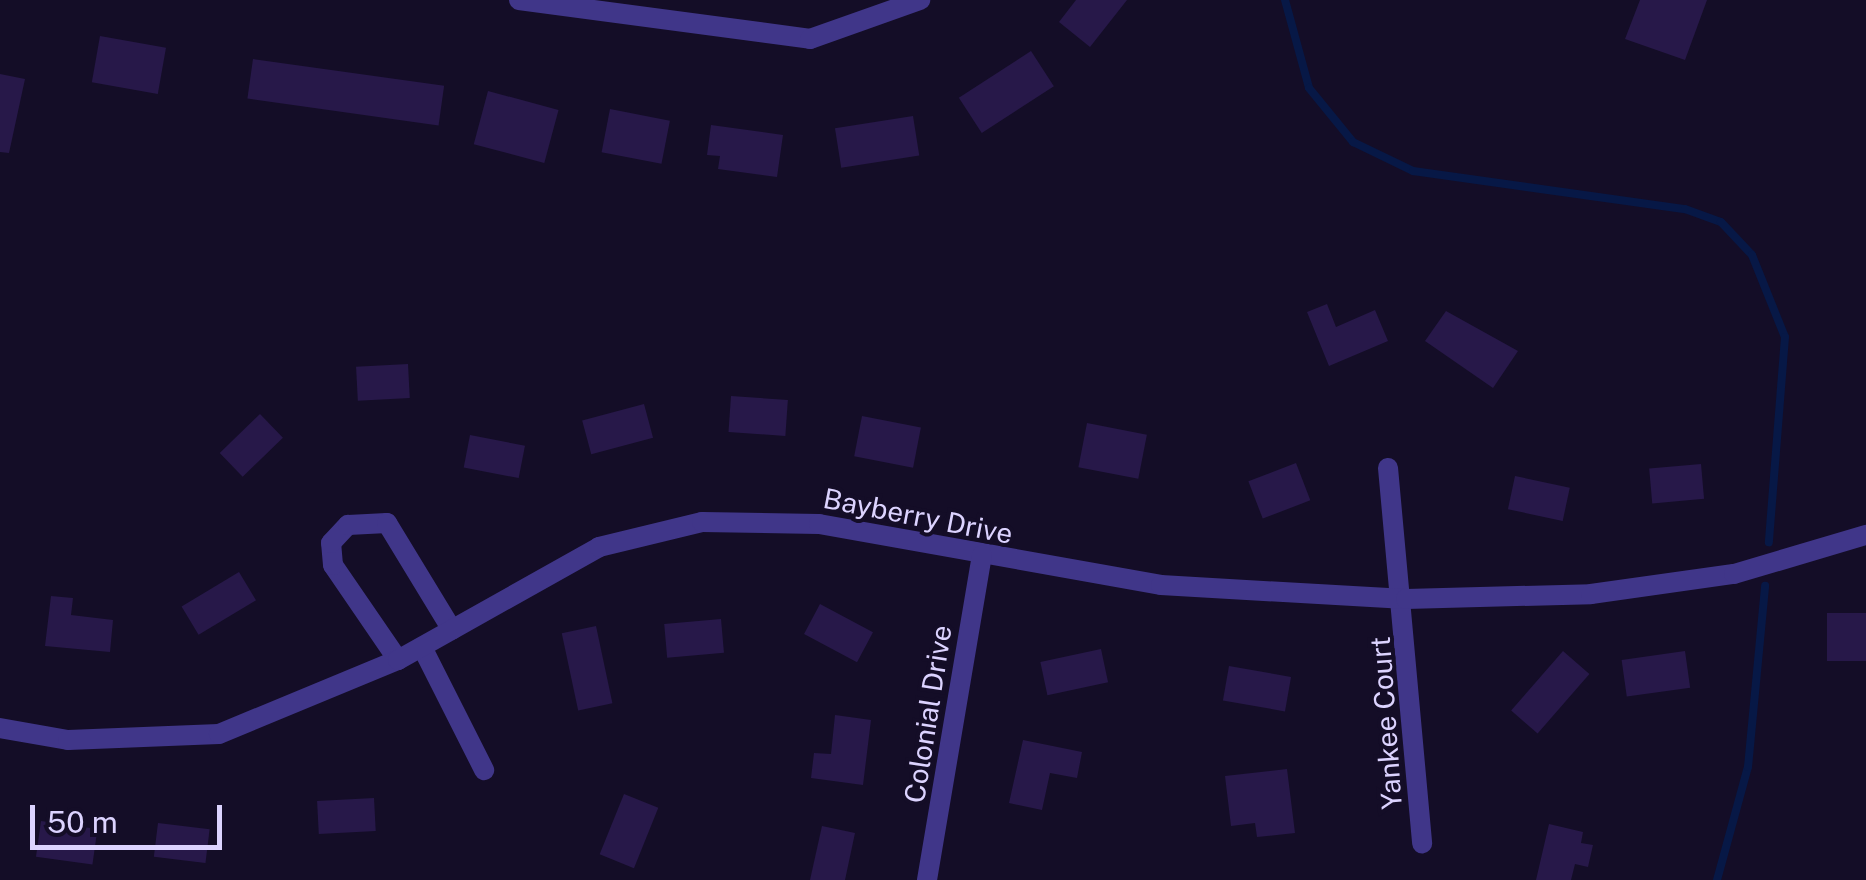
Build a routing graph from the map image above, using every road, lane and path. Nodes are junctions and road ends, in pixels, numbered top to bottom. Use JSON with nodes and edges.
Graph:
{"nodes":[{"id":1,"x":519,"y":0,"type":"edge"},
{"id":2,"x":920,"y":0,"type":"edge"},
{"id":3,"x":1388,"y":468,"type":"dead end"},
{"id":4,"x":1866,"y":535,"type":"edge"},
{"id":5,"x":982,"y":556,"type":"junction"},
{"id":6,"x":1406,"y":599,"type":"junction"},
{"id":7,"x":452,"y":630,"type":"junction"},
{"id":8,"x":422,"y":647,"type":"junction"},
{"id":9,"x":398,"y":660,"type":"junction"},
{"id":10,"x":0,"y":728,"type":"edge"},
{"id":11,"x":484,"y":770,"type":"dead end"},
{"id":12,"x":1422,"y":844,"type":"dead end"},
{"id":13,"x":927,"y":880,"type":"edge"}],
"edges":[{"from":1,"to":2,"type":"street"},
{"from":3,"to":6,"type":"street","name":"Yankee Court"},
{"from":4,"to":6,"type":"street","name":"Bayberry Drive"},
{"from":5,"to":6,"type":"street","name":"Bayberry Drive"},
{"from":5,"to":7,"type":"street","name":"Bayberry Drive"},
{"from":5,"to":13,"type":"street","name":"Colonial Drive"},
{"from":6,"to":12,"type":"street","name":"Yankee Court"},
{"from":7,"to":8,"type":"street","name":"Bayberry Drive"},
{"from":7,"to":9,"type":"street"},
{"from":8,"to":9,"type":"street","name":"Bayberry Drive"},
{"from":8,"to":11,"type":"street"},
{"from":9,"to":10,"type":"street","name":"Bayberry Drive"}]}
